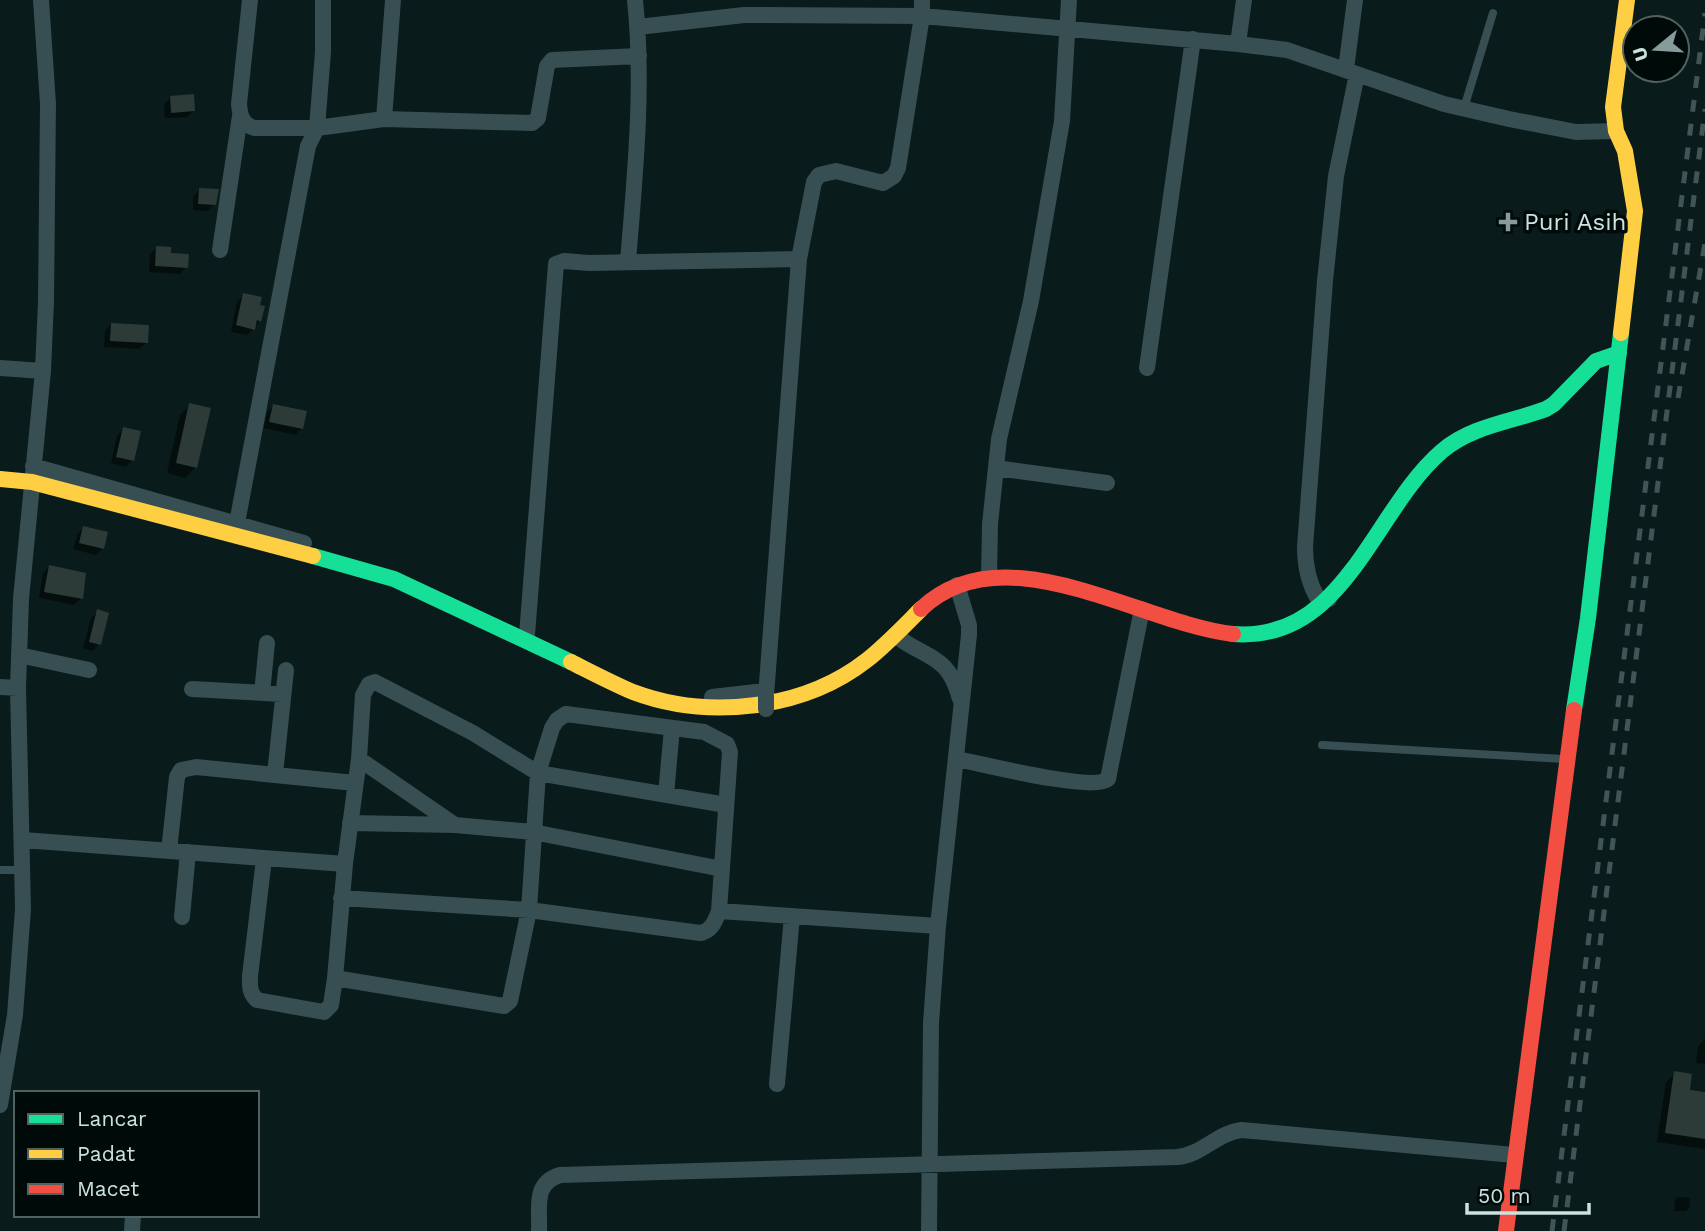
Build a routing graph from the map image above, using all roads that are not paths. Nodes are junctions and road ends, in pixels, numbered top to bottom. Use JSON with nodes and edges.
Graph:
{"nodes":[{"id":1,"x":41,"y":0,"type":"edge"},
{"id":2,"x":250,"y":0,"type":"edge"},
{"id":3,"x":323,"y":0,"type":"edge"},
{"id":4,"x":393,"y":0,"type":"edge"},
{"id":5,"x":635,"y":0,"type":"edge"},
{"id":6,"x":1069,"y":0,"type":"edge"},
{"id":7,"x":1244,"y":0,"type":"edge"},
{"id":8,"x":1355,"y":0,"type":"edge"},
{"id":9,"x":1627,"y":0,"type":"edge"},
{"id":10,"x":922,"y":8,"type":"edge"},
{"id":11,"x":1493,"y":13,"type":"dead end"},
{"id":12,"x":638,"y":27,"type":"junction"},
{"id":13,"x":1069,"y":30,"type":"junction"},
{"id":14,"x":1193,"y":39,"type":"junction"},
{"id":15,"x":1238,"y":44,"type":"junction"},
{"id":16,"x":639,"y":56,"type":"junction"},
{"id":17,"x":1352,"y":71,"type":"junction"},
{"id":18,"x":1464,"y":108,"type":"junction"},
{"id":19,"x":240,"y":116,"type":"junction"},
{"id":20,"x":384,"y":119,"type":"junction"},
{"id":21,"x":317,"y":128,"type":"junction"},
{"id":22,"x":1616,"y":131,"type":"junction"},
{"id":23,"x":219,"y":250,"type":"dead end"},
{"id":24,"x":799,"y":259,"type":"junction"},
{"id":25,"x":628,"y":261,"type":"junction"},
{"id":26,"x":1619,"y":353,"type":"junction"},
{"id":27,"x":0,"y":368,"type":"edge"},
{"id":28,"x":1147,"y":368,"type":"dead end"},
{"id":29,"x":43,"y":370,"type":"junction"},
{"id":30,"x":996,"y":468,"type":"junction"},
{"id":31,"x":32,"y":474,"type":"junction"},
{"id":32,"x":0,"y":479,"type":"edge"},
{"id":33,"x":1107,"y":483,"type":"dead end"},
{"id":34,"x":237,"y":523,"type":"junction"},
{"id":35,"x":989,"y":578,"type":"junction"},
{"id":36,"x":957,"y":584,"type":"junction"},
{"id":37,"x":1319,"y":595,"type":"junction"},
{"id":38,"x":1142,"y":609,"type":"junction"},
{"id":39,"x":527,"y":635,"type":"junction"},
{"id":40,"x":895,"y":636,"type":"junction"},
{"id":41,"x":267,"y":643,"type":"dead end"},
{"id":42,"x":19,"y":655,"type":"junction"},
{"id":43,"x":89,"y":670,"type":"dead end"},
{"id":44,"x":286,"y":670,"type":"dead end"},
{"id":45,"x":0,"y":687,"type":"edge"},
{"id":46,"x":18,"y":688,"type":"junction"},
{"id":47,"x":191,"y":689,"type":"dead end"},
{"id":48,"x":262,"y":693,"type":"junction"},
{"id":49,"x":283,"y":694,"type":"junction"},
{"id":50,"x":766,"y":700,"type":"junction"},
{"id":51,"x":962,"y":707,"type":"junction"},
{"id":52,"x":672,"y":728,"type":"junction"},
{"id":53,"x":1322,"y":745,"type":"dead end"},
{"id":54,"x":359,"y":759,"type":"junction"},
{"id":55,"x":957,"y":759,"type":"junction"},
{"id":56,"x":1567,"y":759,"type":"junction"},
{"id":57,"x":538,"y":773,"type":"junction"},
{"id":58,"x":275,"y":774,"type":"junction"},
{"id":59,"x":355,"y":783,"type":"junction"},
{"id":60,"x":666,"y":795,"type":"junction"},
{"id":61,"x":726,"y":805,"type":"junction"},
{"id":62,"x":350,"y":823,"type":"junction"},
{"id":63,"x":455,"y":825,"type":"junction"},
{"id":64,"x":533,"y":832,"type":"junction"},
{"id":65,"x":23,"y":839,"type":"junction"},
{"id":66,"x":169,"y":851,"type":"junction"},
{"id":67,"x":188,"y":852,"type":"junction"},
{"id":68,"x":264,"y":859,"type":"junction"},
{"id":69,"x":345,"y":864,"type":"junction"},
{"id":70,"x":722,"y":869,"type":"junction"},
{"id":71,"x":0,"y":870,"type":"edge"},
{"id":72,"x":24,"y":870,"type":"junction"},
{"id":73,"x":341,"y":898,"type":"junction"},
{"id":74,"x":529,"y":910,"type":"junction"},
{"id":75,"x":719,"y":911,"type":"junction"},
{"id":76,"x":793,"y":916,"type":"junction"},
{"id":77,"x":182,"y":917,"type":"dead end"},
{"id":78,"x":938,"y":926,"type":"junction"},
{"id":79,"x":335,"y":978,"type":"junction"},
{"id":80,"x":777,"y":1084,"type":"dead end"},
{"id":81,"x":0,"y":1105,"type":"edge"},
{"id":82,"x":1514,"y":1155,"type":"junction"},
{"id":83,"x":931,"y":1164,"type":"junction"},
{"id":84,"x":538,"y":1231,"type":"edge"},
{"id":85,"x":929,"y":1231,"type":"edge"},
{"id":86,"x":1506,"y":1231,"type":"edge"}],
"edges":[{"from":1,"to":29,"type":"street"},
{"from":2,"to":19,"type":"street"},
{"from":3,"to":21,"type":"street"},
{"from":4,"to":20,"type":"street"},
{"from":5,"to":12,"type":"street"},
{"from":6,"to":13,"type":"street"},
{"from":7,"to":15,"type":"street"},
{"from":8,"to":17,"type":"street"},
{"from":9,"to":22,"type":"street"},
{"from":10,"to":12,"type":"street"},
{"from":10,"to":13,"type":"street"},
{"from":10,"to":24,"type":"street"},
{"from":11,"to":18,"type":"lane"},
{"from":12,"to":16,"type":"street"},
{"from":13,"to":14,"type":"street"},
{"from":13,"to":30,"type":"street"},
{"from":14,"to":15,"type":"street"},
{"from":14,"to":28,"type":"street"},
{"from":15,"to":17,"type":"street"},
{"from":16,"to":20,"type":"street"},
{"from":16,"to":25,"type":"street"},
{"from":17,"to":18,"type":"street"},
{"from":17,"to":37,"type":"street"},
{"from":18,"to":22,"type":"street"},
{"from":19,"to":21,"type":"street"},
{"from":19,"to":23,"type":"street"},
{"from":20,"to":21,"type":"street"},
{"from":21,"to":34,"type":"street"},
{"from":22,"to":26,"type":"street"},
{"from":24,"to":25,"type":"street"},
{"from":24,"to":50,"type":"street"},
{"from":25,"to":39,"type":"street"},
{"from":26,"to":37,"type":"street"},
{"from":26,"to":56,"type":"street"},
{"from":27,"to":29,"type":"street"},
{"from":29,"to":31,"type":"street"},
{"from":30,"to":33,"type":"street"},
{"from":30,"to":35,"type":"street"},
{"from":31,"to":32,"type":"street"},
{"from":31,"to":34,"type":"street"},
{"from":31,"to":42,"type":"street"},
{"from":31,"to":50,"type":"street"},
{"from":34,"to":39,"type":"street"},
{"from":35,"to":36,"type":"street"},
{"from":35,"to":38,"type":"street"},
{"from":36,"to":40,"type":"street"},
{"from":36,"to":51,"type":"street"},
{"from":37,"to":38,"type":"street"},
{"from":38,"to":55,"type":"street"},
{"from":39,"to":50,"type":"street"},
{"from":40,"to":50,"type":"street"},
{"from":40,"to":51,"type":"street"},
{"from":41,"to":48,"type":"street"},
{"from":42,"to":43,"type":"street"},
{"from":42,"to":46,"type":"street"},
{"from":44,"to":49,"type":"street"},
{"from":45,"to":46,"type":"street"},
{"from":46,"to":65,"type":"street"},
{"from":47,"to":48,"type":"street"},
{"from":48,"to":49,"type":"street"},
{"from":49,"to":58,"type":"street"},
{"from":51,"to":55,"type":"street"},
{"from":52,"to":57,"type":"street"},
{"from":52,"to":60,"type":"street"},
{"from":52,"to":61,"type":"street"},
{"from":53,"to":56,"type":"lane"},
{"from":54,"to":57,"type":"street"},
{"from":54,"to":59,"type":"street"},
{"from":54,"to":63,"type":"street"},
{"from":55,"to":78,"type":"street"},
{"from":56,"to":82,"type":"street"},
{"from":57,"to":60,"type":"street"},
{"from":57,"to":64,"type":"street"},
{"from":58,"to":59,"type":"street"},
{"from":58,"to":66,"type":"street"},
{"from":59,"to":62,"type":"street"},
{"from":60,"to":61,"type":"street"},
{"from":61,"to":70,"type":"street"},
{"from":62,"to":63,"type":"street"},
{"from":62,"to":69,"type":"street"},
{"from":63,"to":64,"type":"street"},
{"from":64,"to":70,"type":"street"},
{"from":64,"to":74,"type":"street"},
{"from":65,"to":66,"type":"street"},
{"from":65,"to":72,"type":"street"},
{"from":66,"to":67,"type":"street"},
{"from":67,"to":68,"type":"street"},
{"from":67,"to":77,"type":"street"},
{"from":68,"to":69,"type":"street"},
{"from":68,"to":79,"type":"street"},
{"from":69,"to":73,"type":"street"},
{"from":70,"to":75,"type":"street"},
{"from":71,"to":72,"type":"lane"},
{"from":72,"to":81,"type":"street"},
{"from":73,"to":74,"type":"street"},
{"from":73,"to":79,"type":"street"},
{"from":74,"to":75,"type":"street"},
{"from":74,"to":79,"type":"street"},
{"from":75,"to":76,"type":"street"},
{"from":76,"to":78,"type":"street"},
{"from":76,"to":80,"type":"street"},
{"from":78,"to":83,"type":"street"},
{"from":82,"to":83,"type":"street"},
{"from":82,"to":86,"type":"street"},
{"from":83,"to":84,"type":"street"},
{"from":83,"to":85,"type":"street"}]}
